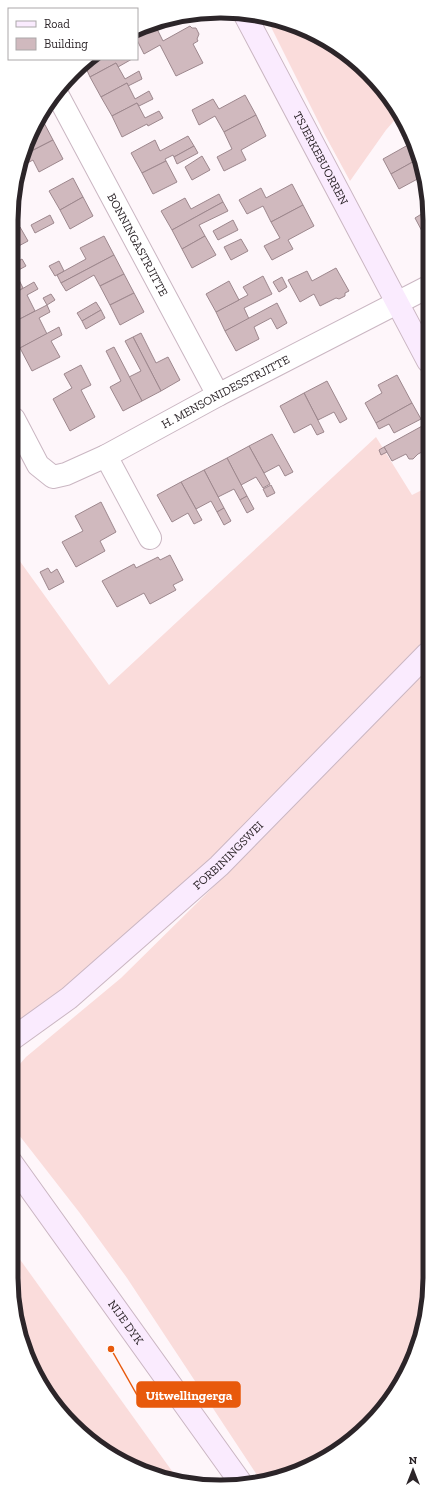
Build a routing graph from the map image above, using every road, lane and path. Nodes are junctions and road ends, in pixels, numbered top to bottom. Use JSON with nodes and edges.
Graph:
{"nodes":[{"id":1,"x":248,"y":20,"type":"edge"},
{"id":2,"x":59,"y":98,"type":"edge"},
{"id":3,"x":423,"y":288,"type":"edge"},
{"id":4,"x":396,"y":302,"type":"junction"},
{"id":5,"x":423,"y":352,"type":"edge"},
{"id":6,"x":218,"y":395,"type":"junction"},
{"id":7,"x":18,"y":427,"type":"edge"},
{"id":8,"x":106,"y":456,"type":"junction"},
{"id":9,"x":150,"y":538,"type":"dead end"},
{"id":10,"x":423,"y":658,"type":"edge"},
{"id":11,"x":18,"y":1035,"type":"edge"},
{"id":12,"x":18,"y":1172,"type":"edge"},
{"id":13,"x":238,"y":1479,"type":"edge"}],
"edges":[{"from":1,"to":4,"type":"street","name":"TSJERKEBUORREN"},
{"from":2,"to":6,"type":"street","name":"BONNINGASTRJITTE"},
{"from":3,"to":4,"type":"street","name":"H. MENSONIDESSTRJITTE"},
{"from":4,"to":5,"type":"street","name":"TSJERKEBUORREN"},
{"from":4,"to":6,"type":"street","name":"H. MENSONIDESSTRJITTE"},
{"from":6,"to":8,"type":"street","name":"H. MENSONIDESSTRJITTE"},
{"from":7,"to":8,"type":"street","name":"H. MENSONIDESSTRJITTE"},
{"from":8,"to":9,"type":"street"},
{"from":10,"to":11,"type":"street","name":"FORBININGSWEI"},
{"from":12,"to":13,"type":"street","name":"NIJE DYK"}]}
